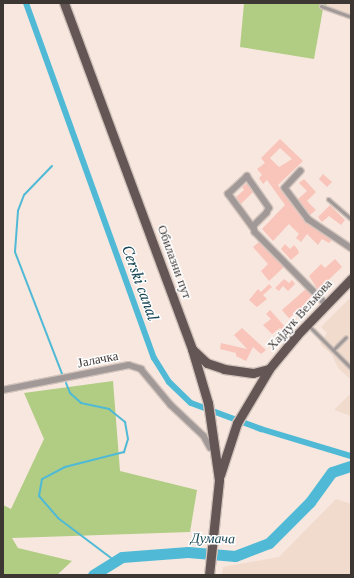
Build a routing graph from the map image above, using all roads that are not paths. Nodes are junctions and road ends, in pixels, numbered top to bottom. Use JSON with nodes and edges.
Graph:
{"nodes":[{"id":1,"x":64,"y":3,"type":"edge"},
{"id":2,"x":326,"y":3,"type":"edge"},
{"id":3,"x":351,"y":17,"type":"edge"},
{"id":4,"x":302,"y":171,"type":"dead end"},
{"id":5,"x":328,"y":199,"type":"dead end"},
{"id":6,"x":351,"y":219,"type":"edge"},
{"id":7,"x":254,"y":228,"type":"junction"},
{"id":8,"x":351,"y":248,"type":"edge"},
{"id":9,"x":351,"y":279,"type":"edge"},
{"id":10,"x":326,"y":304,"type":"junction"},
{"id":11,"x":307,"y":324,"type":"junction"},
{"id":12,"x":346,"y":337,"type":"dead end"},
{"id":13,"x":192,"y":349,"type":"junction"},
{"id":14,"x":333,"y":350,"type":"junction"},
{"id":15,"x":351,"y":368,"type":"edge"},
{"id":16,"x":269,"y":369,"type":"junction"},
{"id":17,"x":3,"y":390,"type":"edge"},
{"id":18,"x":212,"y":445,"type":"junction"},
{"id":19,"x":218,"y":480,"type":"junction"},
{"id":20,"x":209,"y":573,"type":"edge"}],
"edges":[{"from":1,"to":13,"type":"main road","name":"Обилазни пут"},
{"from":2,"to":3,"type":"lane"},
{"from":4,"to":8,"type":"street"},
{"from":5,"to":6,"type":"lane"},
{"from":7,"to":7,"type":"street"},
{"from":7,"to":10,"type":"street"},
{"from":9,"to":10,"type":"main road","name":"Хајдук Вељкова"},
{"from":10,"to":11,"type":"main road","name":"Хајдук Вељкова"},
{"from":11,"to":14,"type":"lane"},
{"from":11,"to":16,"type":"main road","name":"Хајдук Вељкова"},
{"from":12,"to":14,"type":"lane"},
{"from":13,"to":16,"type":"main road"},
{"from":13,"to":18,"type":"main road","name":"Обилазни пут"},
{"from":14,"to":15,"type":"lane"},
{"from":16,"to":19,"type":"main road","name":"Хајдук Вељкова"},
{"from":17,"to":18,"type":"street","name":"Јалачка"},
{"from":18,"to":19,"type":"main road","name":"Обилазни пут"},
{"from":19,"to":20,"type":"main road","name":"Обилазни пут"}]}
